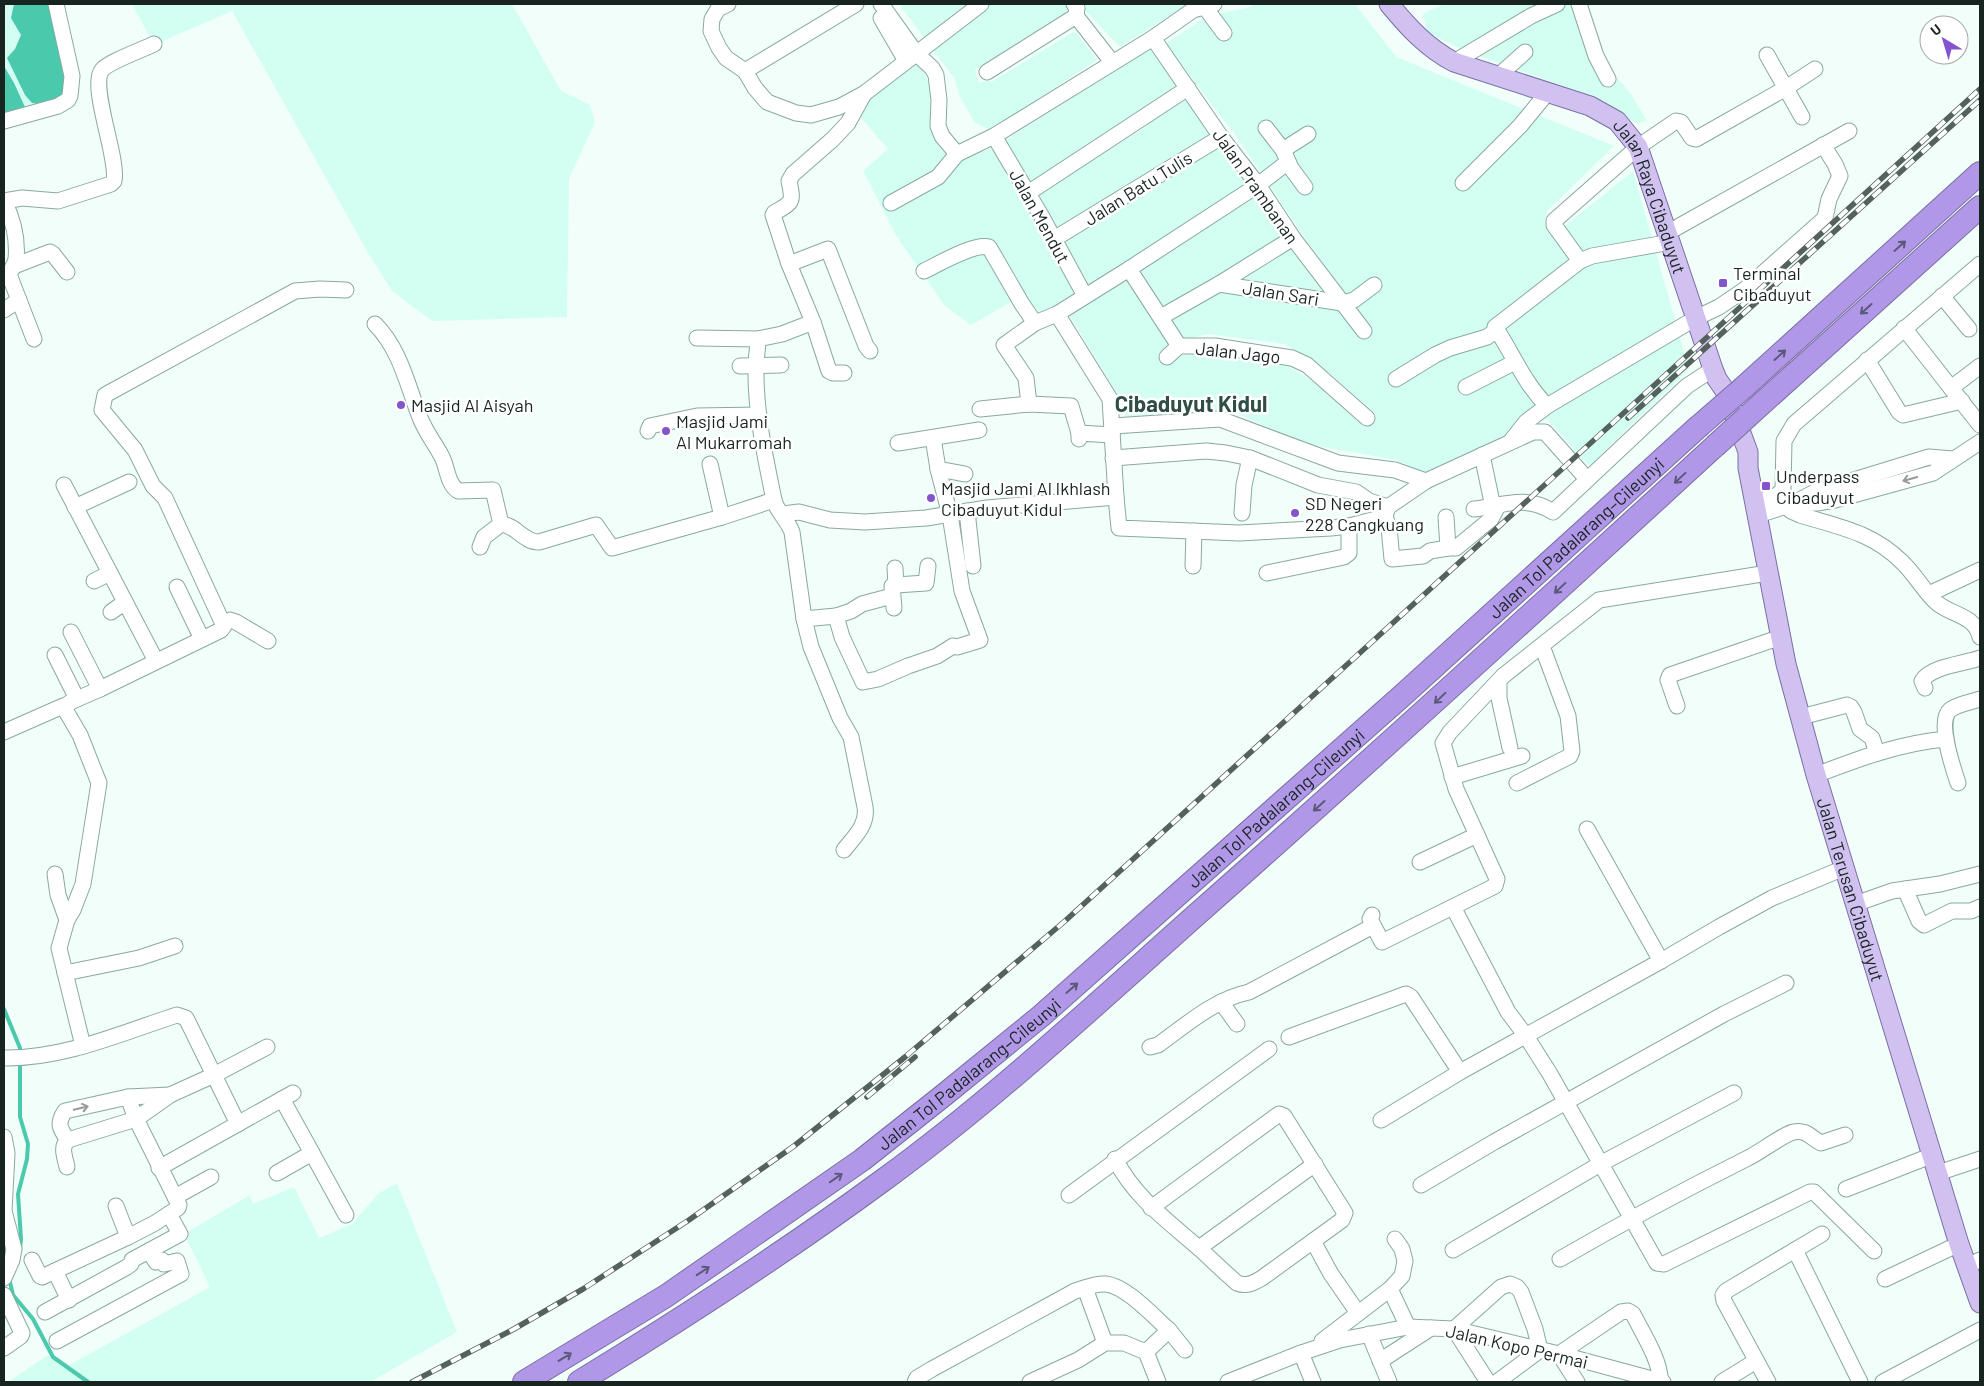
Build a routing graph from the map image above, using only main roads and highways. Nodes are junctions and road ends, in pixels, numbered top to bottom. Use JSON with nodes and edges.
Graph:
{"nodes":[{"id":1,"x":1390,"y":4,"type":"edge"},
{"id":2,"x":1980,"y":173,"type":"edge"},
{"id":3,"x":1980,"y":206,"type":"edge"},
{"id":4,"x":1715,"y":374,"type":"joint"},
{"id":5,"x":1974,"y":1263,"type":"edge"},
{"id":6,"x":1980,"y":1303,"type":"edge"},
{"id":7,"x":524,"y":1382,"type":"edge"},
{"id":8,"x":579,"y":1382,"type":"edge"}],
"edges":[{"from":1,"to":4,"type":"main road","name":"Jalan Raya Cibaduyut"},
{"from":7,"to":2,"type":"highway","name":"Jalan Tol Padalarang–Cileunyi","one_way":true,"bridge":true},
{"from":3,"to":8,"type":"highway","name":"Jalan Tol Padalarang–Cileunyi","one_way":true,"bridge":true},
{"from":4,"to":5,"type":"main road","name":"Jalan Terusan Cibaduyut"},
{"from":5,"to":6,"type":"main road","name":"Jalan Terusan Cibaduyut"}]}
